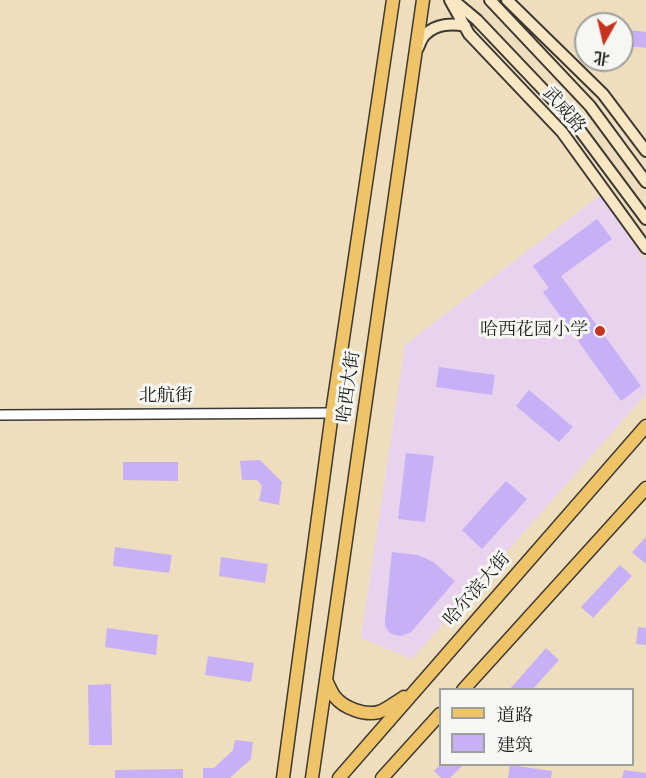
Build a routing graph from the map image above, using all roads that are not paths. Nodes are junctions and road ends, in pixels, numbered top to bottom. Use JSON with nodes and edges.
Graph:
{"nodes":[{"id":1,"x":393,"y":0,"type":"edge"},
{"id":2,"x":423,"y":0,"type":"edge"},
{"id":3,"x":451,"y":0,"type":"edge"},
{"id":4,"x":490,"y":0,"type":"edge"},
{"id":5,"x":507,"y":0,"type":"edge"},
{"id":6,"x":465,"y":26,"type":"junction"},
{"id":7,"x":416,"y":53,"type":"junction"},
{"id":8,"x":646,"y":151,"type":"edge"},
{"id":9,"x":646,"y":182,"type":"edge"},
{"id":10,"x":646,"y":219,"type":"edge"},
{"id":11,"x":646,"y":248,"type":"edge"},
{"id":12,"x":332,"y":413,"type":"junction"},
{"id":13,"x":0,"y":415,"type":"edge"},
{"id":14,"x":646,"y":426,"type":"edge"},
{"id":15,"x":646,"y":488,"type":"edge"},
{"id":16,"x":326,"y":680,"type":"junction"},
{"id":17,"x":465,"y":688,"type":"edge"},
{"id":18,"x":412,"y":692,"type":"junction"},
{"id":19,"x":439,"y":716,"type":"edge"},
{"id":20,"x":283,"y":778,"type":"edge"},
{"id":21,"x":312,"y":778,"type":"edge"},
{"id":22,"x":339,"y":778,"type":"edge"},
{"id":23,"x":382,"y":778,"type":"edge"}],
"edges":[{"from":1,"to":12,"type":"main road","name":"哈西大街"},
{"from":2,"to":7,"type":"main road","name":"哈西大街"},
{"from":3,"to":6,"type":"main road","name":"武威路"},
{"from":3,"to":10,"type":"main road","name":"武威路"},
{"from":4,"to":9,"type":"main road","name":"武威路"},
{"from":5,"to":8,"type":"main road"},
{"from":6,"to":7,"type":"main road"},
{"from":6,"to":11,"type":"main road","name":"武威路"},
{"from":7,"to":16,"type":"main road","name":"哈西大街"},
{"from":12,"to":13,"type":"street","name":"北航街"},
{"from":12,"to":20,"type":"main road","name":"哈西大街"},
{"from":14,"to":18,"type":"main road","name":"哈尔滨大街"},
{"from":15,"to":17,"type":"main road"},
{"from":16,"to":18,"type":"main road"},
{"from":16,"to":21,"type":"main road","name":"哈西大街"},
{"from":18,"to":22,"type":"main road","name":"哈尔滨大街"},
{"from":19,"to":23,"type":"main road"}]}
